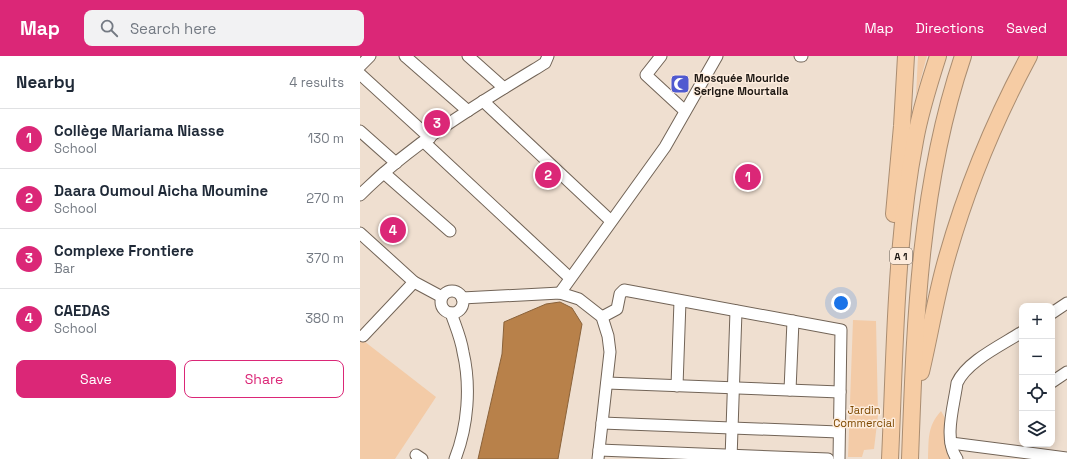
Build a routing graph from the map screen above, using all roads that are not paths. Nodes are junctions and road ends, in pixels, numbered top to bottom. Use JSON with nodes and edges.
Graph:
{"nodes":[{"id":1,"x":370,"y":56,"type":"edge"},
{"id":2,"x":404,"y":56,"type":"edge"},
{"id":3,"x":468,"y":56,"type":"edge"},
{"id":4,"x":661,"y":56,"type":"edge"},
{"id":5,"x":717,"y":56,"type":"edge"},
{"id":6,"x":906,"y":56,"type":"edge"},
{"id":7,"x":938,"y":56,"type":"edge"},
{"id":8,"x":963,"y":56,"type":"edge"},
{"id":9,"x":1029,"y":56,"type":"edge"},
{"id":10,"x":543,"y":58,"type":"edge"},
{"id":11,"x":360,"y":66,"type":"edge"},
{"id":12,"x":360,"y":74,"type":"edge"},
{"id":13,"x":504,"y":88,"type":"junction"},
{"id":14,"x":483,"y":101,"type":"junction"},
{"id":15,"x":468,"y":111,"type":"junction"},
{"id":16,"x":685,"y":111,"type":"junction"},
{"id":17,"x":360,"y":131,"type":"edge"},
{"id":18,"x":427,"y":140,"type":"junction"},
{"id":19,"x":396,"y":163,"type":"junction"},
{"id":20,"x":384,"y":173,"type":"junction"},
{"id":21,"x":362,"y":190,"type":"edge"},
{"id":22,"x":611,"y":221,"type":"junction"},
{"id":23,"x":450,"y":231,"type":"dead end"},
{"id":24,"x":360,"y":233,"type":"edge"},
{"id":25,"x":570,"y":278,"type":"junction"},
{"id":26,"x":414,"y":282,"type":"junction"},
{"id":27,"x":560,"y":293,"type":"junction"},
{"id":28,"x":442,"y":298,"type":"junction"},
{"id":29,"x":462,"y":298,"type":"junction"},
{"id":30,"x":897,"y":300,"type":"junction"},
{"id":31,"x":680,"y":301,"type":"junction"},
{"id":32,"x":1067,"y":303,"type":"edge"},
{"id":33,"x":736,"y":311,"type":"junction"},
{"id":34,"x":1055,"y":311,"type":"edge"},
{"id":35,"x":451,"y":313,"type":"junction"},
{"id":36,"x":602,"y":317,"type":"junction"},
{"id":37,"x":793,"y":321,"type":"junction"},
{"id":38,"x":1019,"y":334,"type":"edge"},
{"id":39,"x":362,"y":336,"type":"dead end"},
{"id":40,"x":1067,"y":372,"type":"edge"},
{"id":41,"x":1055,"y":380,"type":"edge"},
{"id":42,"x":606,"y":383,"type":"junction"},
{"id":43,"x":678,"y":386,"type":"junction"},
{"id":44,"x":734,"y":388,"type":"junction"},
{"id":45,"x":790,"y":390,"type":"junction"},
{"id":46,"x":840,"y":392,"type":"junction"},
{"id":47,"x":602,"y":423,"type":"junction"},
{"id":48,"x":732,"y":428,"type":"junction"},
{"id":49,"x":911,"y":429,"type":"junction"},
{"id":50,"x":839,"y":432,"type":"junction"},
{"id":51,"x":951,"y":443,"type":"junction"},
{"id":52,"x":599,"y":455,"type":"edge"},
{"id":53,"x":731,"y":457,"type":"edge"},
{"id":54,"x":1067,"y":458,"type":"edge"},
{"id":55,"x":456,"y":459,"type":"edge"},
{"id":56,"x":828,"y":459,"type":"edge"},
{"id":57,"x":839,"y":459,"type":"edge"},
{"id":58,"x":890,"y":459,"type":"edge"},
{"id":59,"x":910,"y":459,"type":"edge"},
{"id":60,"x":957,"y":459,"type":"edge"}],
"edges":[{"from":1,"to":11,"type":"street"},
{"from":2,"to":15,"type":"street"},
{"from":3,"to":13,"type":"street"},
{"from":4,"to":16,"type":"street"},
{"from":5,"to":16,"type":"street"},
{"from":6,"to":30,"type":"highway"},
{"from":7,"to":30,"type":"highway","number":"A 1"},
{"from":8,"to":49,"type":"highway","number":"A 1"},
{"from":9,"to":49,"type":"highway","number":"A 1"},
{"from":10,"to":13,"type":"street"},
{"from":12,"to":18,"type":"street"},
{"from":13,"to":14,"type":"street"},
{"from":14,"to":15,"type":"street"},
{"from":14,"to":22,"type":"street"},
{"from":15,"to":18,"type":"street"},
{"from":16,"to":22,"type":"street"},
{"from":17,"to":19,"type":"street"},
{"from":18,"to":19,"type":"street"},
{"from":18,"to":25,"type":"street"},
{"from":19,"to":20,"type":"street"},
{"from":20,"to":21,"type":"street"},
{"from":20,"to":23,"type":"street"},
{"from":22,"to":25,"type":"street"},
{"from":24,"to":26,"type":"street"},
{"from":25,"to":27,"type":"street"},
{"from":26,"to":28,"type":"street"},
{"from":26,"to":39,"type":"street"},
{"from":27,"to":29,"type":"street"},
{"from":27,"to":36,"type":"street"},
{"from":28,"to":29,"type":"street"},
{"from":28,"to":35,"type":"street"},
{"from":29,"to":35,"type":"street"},
{"from":30,"to":58,"type":"highway","number":"A 1"},
{"from":31,"to":33,"type":"street"},
{"from":31,"to":36,"type":"street"},
{"from":31,"to":43,"type":"street"},
{"from":32,"to":34,"type":"street"},
{"from":33,"to":37,"type":"street"},
{"from":33,"to":44,"type":"street"},
{"from":35,"to":55,"type":"street"},
{"from":36,"to":42,"type":"street"},
{"from":37,"to":45,"type":"street"},
{"from":37,"to":46,"type":"street"},
{"from":38,"to":51,"type":"street"},
{"from":40,"to":41,"type":"street"},
{"from":42,"to":43,"type":"street"},
{"from":42,"to":47,"type":"street"},
{"from":43,"to":44,"type":"street"},
{"from":44,"to":45,"type":"street"},
{"from":44,"to":48,"type":"street"},
{"from":45,"to":46,"type":"street"},
{"from":46,"to":50,"type":"street"},
{"from":47,"to":48,"type":"street"},
{"from":47,"to":52,"type":"street"},
{"from":48,"to":50,"type":"street"},
{"from":48,"to":53,"type":"street"},
{"from":49,"to":59,"type":"highway","number":"A 1"},
{"from":50,"to":57,"type":"street"},
{"from":51,"to":54,"type":"street"},
{"from":51,"to":60,"type":"street"},
{"from":52,"to":53,"type":"street"},
{"from":53,"to":56,"type":"street"}]}
